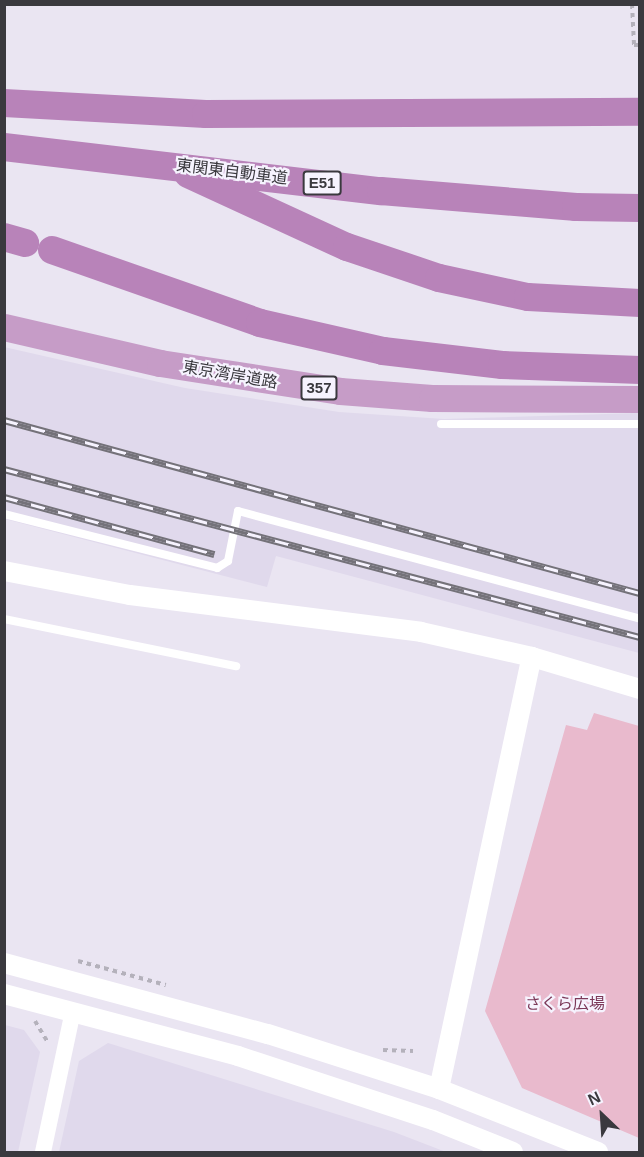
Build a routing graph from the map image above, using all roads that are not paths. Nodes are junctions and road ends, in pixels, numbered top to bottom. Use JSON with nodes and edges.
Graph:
{"nodes":[{"id":1,"x":4,"y":103,"type":"edge"},
{"id":2,"x":639,"y":112,"type":"edge"},
{"id":3,"x":4,"y":147,"type":"edge"},
{"id":4,"x":164,"y":163,"type":"junction"},
{"id":5,"x":639,"y":208,"type":"edge"},
{"id":6,"x":27,"y":243,"type":"edge"},
{"id":7,"x":639,"y":303,"type":"edge"},
{"id":8,"x":4,"y":327,"type":"edge"},
{"id":9,"x":639,"y":370,"type":"edge"},
{"id":10,"x":639,"y":399,"type":"edge"},
{"id":11,"x":441,"y":424,"type":"dead end"},
{"id":12,"x":639,"y":424,"type":"edge"},
{"id":13,"x":4,"y":514,"type":"edge"},
{"id":14,"x":4,"y":571,"type":"edge"},
{"id":15,"x":639,"y":619,"type":"edge"},
{"id":16,"x":4,"y":620,"type":"edge"},
{"id":17,"x":532,"y":657,"type":"junction"},
{"id":18,"x":236,"y":666,"type":"dead end"},
{"id":19,"x":639,"y":689,"type":"edge"},
{"id":20,"x":4,"y":963,"type":"edge"},
{"id":21,"x":4,"y":994,"type":"edge"},
{"id":22,"x":73,"y":1011,"type":"junction"},
{"id":23,"x":438,"y":1089,"type":"junction"},
{"id":24,"x":44,"y":1152,"type":"edge"},
{"id":25,"x":513,"y":1152,"type":"edge"},
{"id":26,"x":598,"y":1152,"type":"edge"}],
"edges":[{"from":1,"to":2,"type":"highway"},
{"from":3,"to":4,"type":"highway","name":"東関東自動車道","number":"E51"},
{"from":4,"to":5,"type":"highway","name":"東関東自動車道","number":"E51"},
{"from":4,"to":7,"type":"highway"},
{"from":6,"to":9,"type":"highway"},
{"from":8,"to":10,"type":"highway","name":"東京湾岸道路","number":"357"},
{"from":11,"to":12,"type":"lane"},
{"from":13,"to":15,"type":"lane"},
{"from":14,"to":17,"type":"street"},
{"from":16,"to":18,"type":"lane"},
{"from":17,"to":19,"type":"street"},
{"from":17,"to":23,"type":"street"},
{"from":20,"to":23,"type":"street"},
{"from":21,"to":22,"type":"street"},
{"from":22,"to":24,"type":"street"},
{"from":22,"to":25,"type":"street"},
{"from":23,"to":26,"type":"street"}]}
